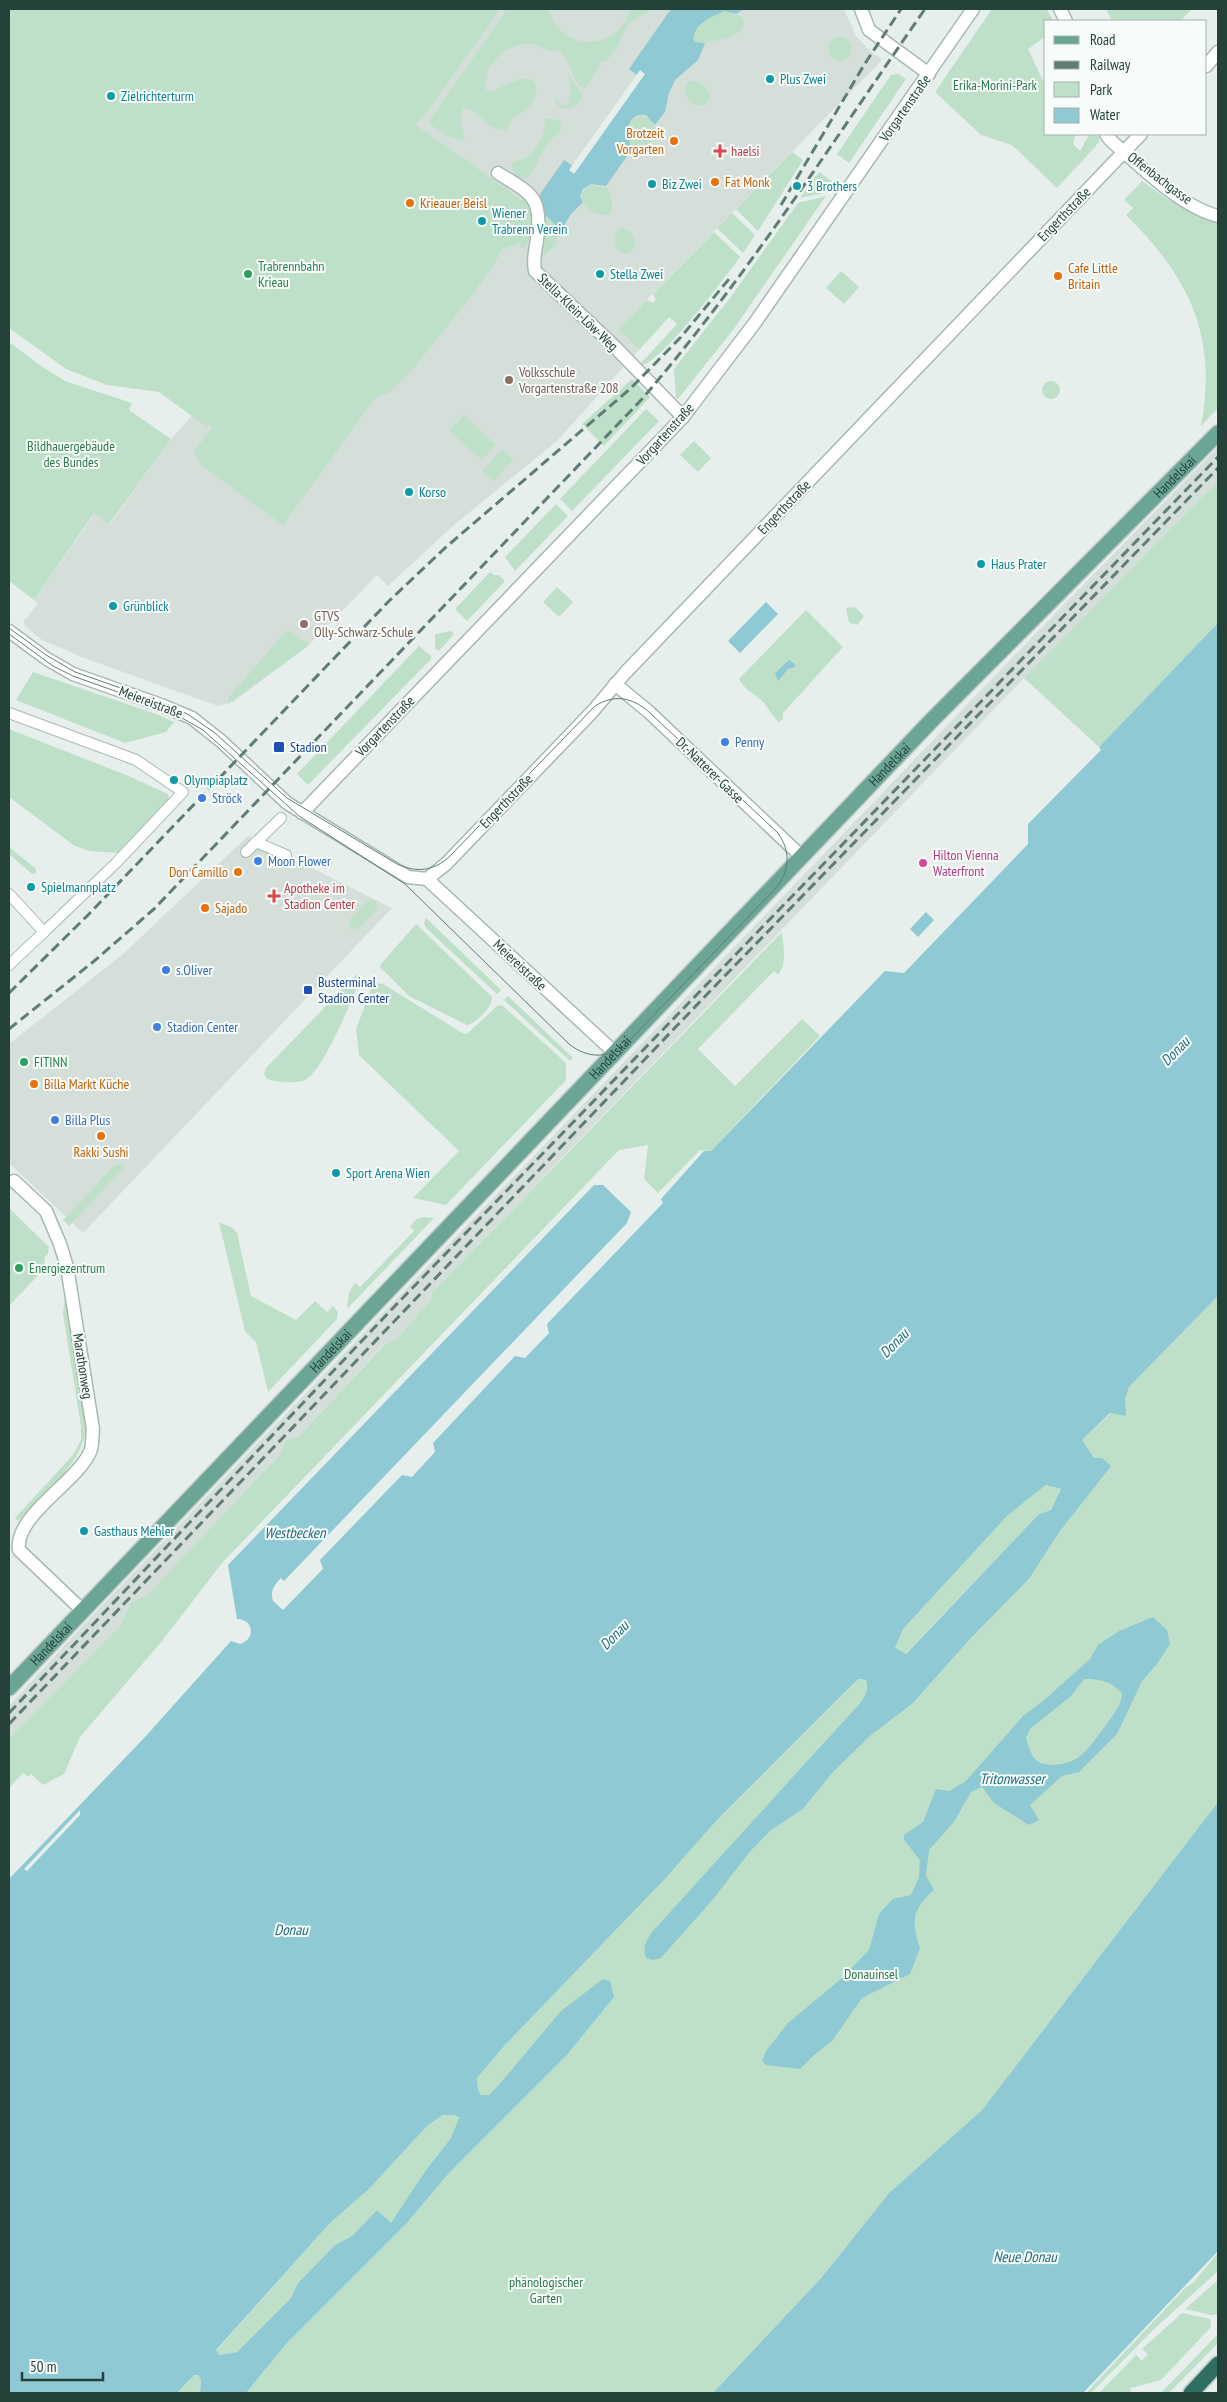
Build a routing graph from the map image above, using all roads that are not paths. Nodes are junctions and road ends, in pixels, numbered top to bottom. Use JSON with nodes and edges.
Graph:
{"nodes":[{"id":1,"x":861,"y":9,"type":"edge"},
{"id":2,"x":973,"y":9,"type":"edge"},
{"id":3,"x":1218,"y":52,"type":"edge"},
{"id":4,"x":1207,"y":65,"type":"edge"},
{"id":5,"x":929,"y":74,"type":"junction"},
{"id":6,"x":1107,"y":135,"type":"edge"},
{"id":7,"x":1140,"y":135,"type":"edge"},
{"id":8,"x":1124,"y":152,"type":"junction"},
{"id":9,"x":498,"y":173,"type":"dead end"},
{"id":10,"x":1218,"y":216,"type":"edge"},
{"id":11,"x":683,"y":417,"type":"junction"},
{"id":12,"x":1218,"y":433,"type":"edge"},
{"id":13,"x":9,"y":631,"type":"edge"},
{"id":14,"x":615,"y":684,"type":"junction"},
{"id":15,"x":9,"y":713,"type":"edge"},
{"id":16,"x":302,"y":813,"type":"junction"},
{"id":17,"x":281,"y":818,"type":"dead end"},
{"id":18,"x":256,"y":842,"type":"junction"},
{"id":19,"x":246,"y":852,"type":"dead end"},
{"id":20,"x":286,"y":855,"type":"dead end"},
{"id":21,"x":802,"y":857,"type":"junction"},
{"id":22,"x":427,"y":879,"type":"junction"},
{"id":23,"x":9,"y":894,"type":"edge"},
{"id":24,"x":44,"y":932,"type":"junction"},
{"id":25,"x":9,"y":965,"type":"edge"},
{"id":26,"x":614,"y":1052,"type":"junction"},
{"id":27,"x":14,"y":1180,"type":"dead end"},
{"id":28,"x":13,"y":1539,"type":"edge"},
{"id":29,"x":82,"y":1610,"type":"junction"},
{"id":30,"x":9,"y":1688,"type":"edge"},
{"id":31,"x":1218,"y":2364,"type":"edge"},
{"id":32,"x":1191,"y":2393,"type":"edge"}],
"edges":[{"from":1,"to":5,"type":"street"},
{"from":2,"to":5,"type":"street","name":"Vorgartenstraße"},
{"from":3,"to":4,"type":"street"},
{"from":5,"to":11,"type":"street","name":"Vorgartenstraße"},
{"from":6,"to":8,"type":"street","name":"Offenbachgasse"},
{"from":7,"to":8,"type":"street","name":"Engerthstraße"},
{"from":8,"to":10,"type":"street","name":"Offenbachgasse"},
{"from":8,"to":14,"type":"street","name":"Engerthstraße"},
{"from":9,"to":11,"type":"street","name":"Stella-Klein-Löw-Weg"},
{"from":11,"to":16,"type":"street","name":"Vorgartenstraße"},
{"from":12,"to":21,"type":"main road","name":"Handelskai"},
{"from":13,"to":16,"type":"street","name":"Meiereistraße"},
{"from":14,"to":21,"type":"street","name":"Dr.-Natterer-Gasse"},
{"from":14,"to":22,"type":"street","name":"Engerthstraße"},
{"from":15,"to":24,"type":"street"},
{"from":16,"to":22,"type":"street"},
{"from":17,"to":18,"type":"street"},
{"from":18,"to":19,"type":"street"},
{"from":18,"to":20,"type":"street"},
{"from":21,"to":26,"type":"main road","name":"Handelskai"},
{"from":22,"to":26,"type":"street","name":"Meiereistraße"},
{"from":23,"to":24,"type":"street"},
{"from":24,"to":25,"type":"street"},
{"from":26,"to":29,"type":"main road","name":"Handelskai"},
{"from":27,"to":28,"type":"street","name":"Marathonweg"},
{"from":28,"to":29,"type":"street","name":"Marathonweg"},
{"from":29,"to":30,"type":"main road","name":"Handelskai"},
{"from":31,"to":32,"type":"highway"}]}
